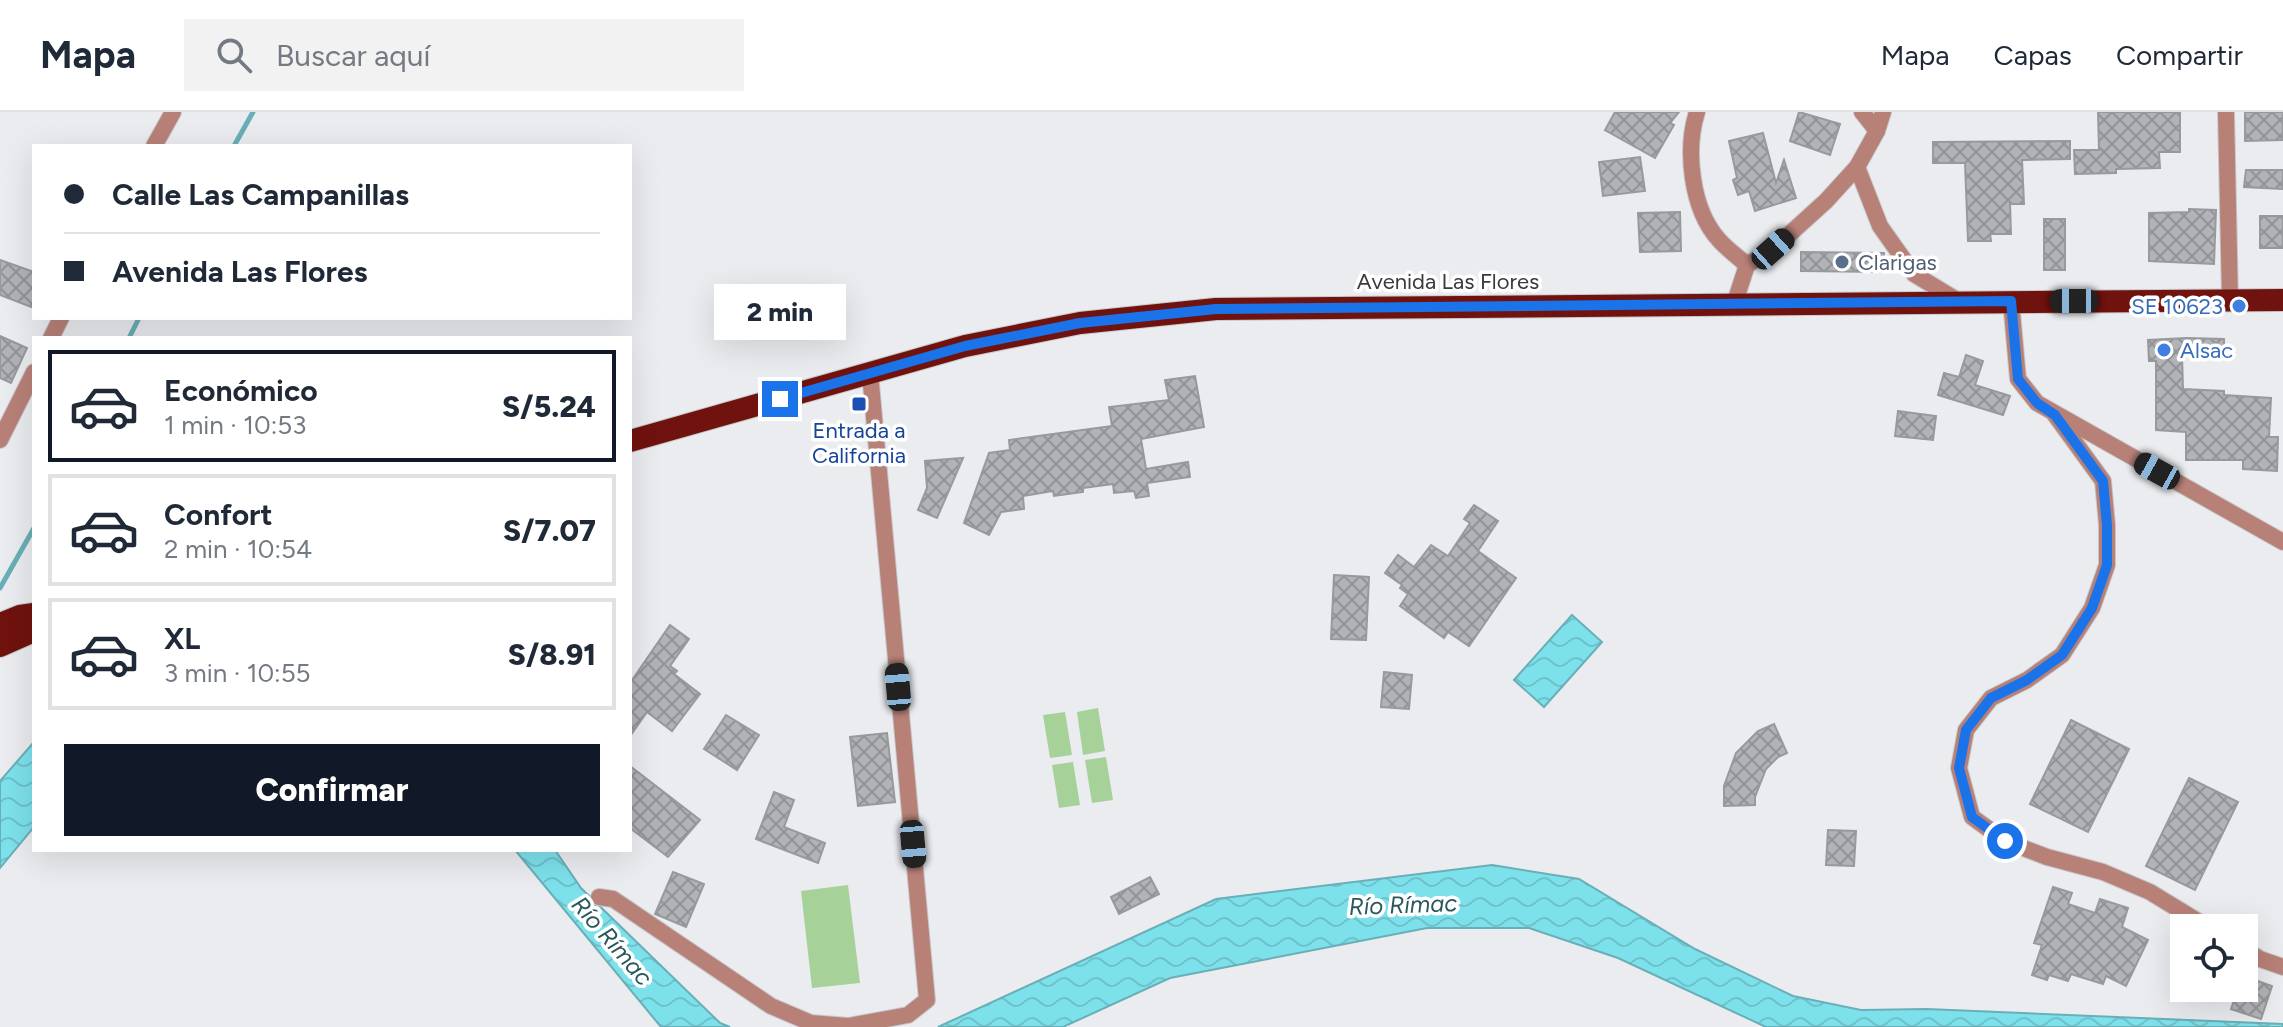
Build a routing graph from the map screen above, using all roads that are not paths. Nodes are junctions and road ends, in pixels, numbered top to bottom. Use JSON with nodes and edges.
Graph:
{"nodes":[{"id":1,"x":173,"y":112,"type":"edge"},
{"id":2,"x":1697,"y":112,"type":"edge"},
{"id":3,"x":1862,"y":112,"type":"edge"},
{"id":4,"x":1883,"y":112,"type":"edge"},
{"id":5,"x":2226,"y":112,"type":"edge"},
{"id":6,"x":1877,"y":131,"type":"junction"},
{"id":7,"x":155,"y":144,"type":"edge"},
{"id":8,"x":1857,"y":167,"type":"junction"},
{"id":9,"x":1747,"y":265,"type":"junction"},
{"id":10,"x":2230,"y":300,"type":"junction"},
{"id":11,"x":2283,"y":300,"type":"edge"},
{"id":12,"x":2011,"y":301,"type":"junction"},
{"id":13,"x":1960,"y":302,"type":"junction"},
{"id":14,"x":1734,"y":305,"type":"junction"},
{"id":15,"x":870,"y":373,"type":"junction"},
{"id":16,"x":32,"y":376,"type":"edge"},
{"id":17,"x":2055,"y":415,"type":"junction"},
{"id":18,"x":0,"y":440,"type":"edge"},
{"id":19,"x":632,"y":440,"type":"edge"},
{"id":20,"x":2283,"y":542,"type":"edge"},
{"id":21,"x":32,"y":614,"type":"edge"},
{"id":22,"x":0,"y":624,"type":"edge"},
{"id":23,"x":32,"y":632,"type":"edge"},
{"id":24,"x":0,"y":646,"type":"edge"},
{"id":25,"x":599,"y":897,"type":"dead end"},
{"id":26,"x":2186,"y":914,"type":"edge"},
{"id":27,"x":2258,"y":958,"type":"edge"},
{"id":28,"x":2283,"y":967,"type":"edge"}],
"edges":[{"from":1,"to":7,"type":"street"},
{"from":2,"to":9,"type":"street"},
{"from":3,"to":6,"type":"street"},
{"from":4,"to":6,"type":"street"},
{"from":5,"to":10,"type":"street"},
{"from":6,"to":8,"type":"street"},
{"from":8,"to":9,"type":"street"},
{"from":8,"to":13,"type":"street"},
{"from":9,"to":14,"type":"street"},
{"from":10,"to":11,"type":"highway","name":"Avenida Las Flores"},
{"from":10,"to":12,"type":"highway","name":"Avenida Las Flores"},
{"from":12,"to":13,"type":"highway","name":"Avenida Las Flores"},
{"from":12,"to":17,"type":"street"},
{"from":13,"to":14,"type":"highway","name":"Avenida Las Flores"},
{"from":14,"to":15,"type":"highway","name":"Avenida Las Flores"},
{"from":15,"to":19,"type":"highway","name":"Avenida Las Flores"},
{"from":15,"to":25,"type":"street"},
{"from":16,"to":18,"type":"street"},
{"from":17,"to":20,"type":"street"},
{"from":17,"to":26,"type":"street"},
{"from":21,"to":22,"type":"highway"},
{"from":23,"to":24,"type":"highway"},
{"from":27,"to":28,"type":"street"}]}
